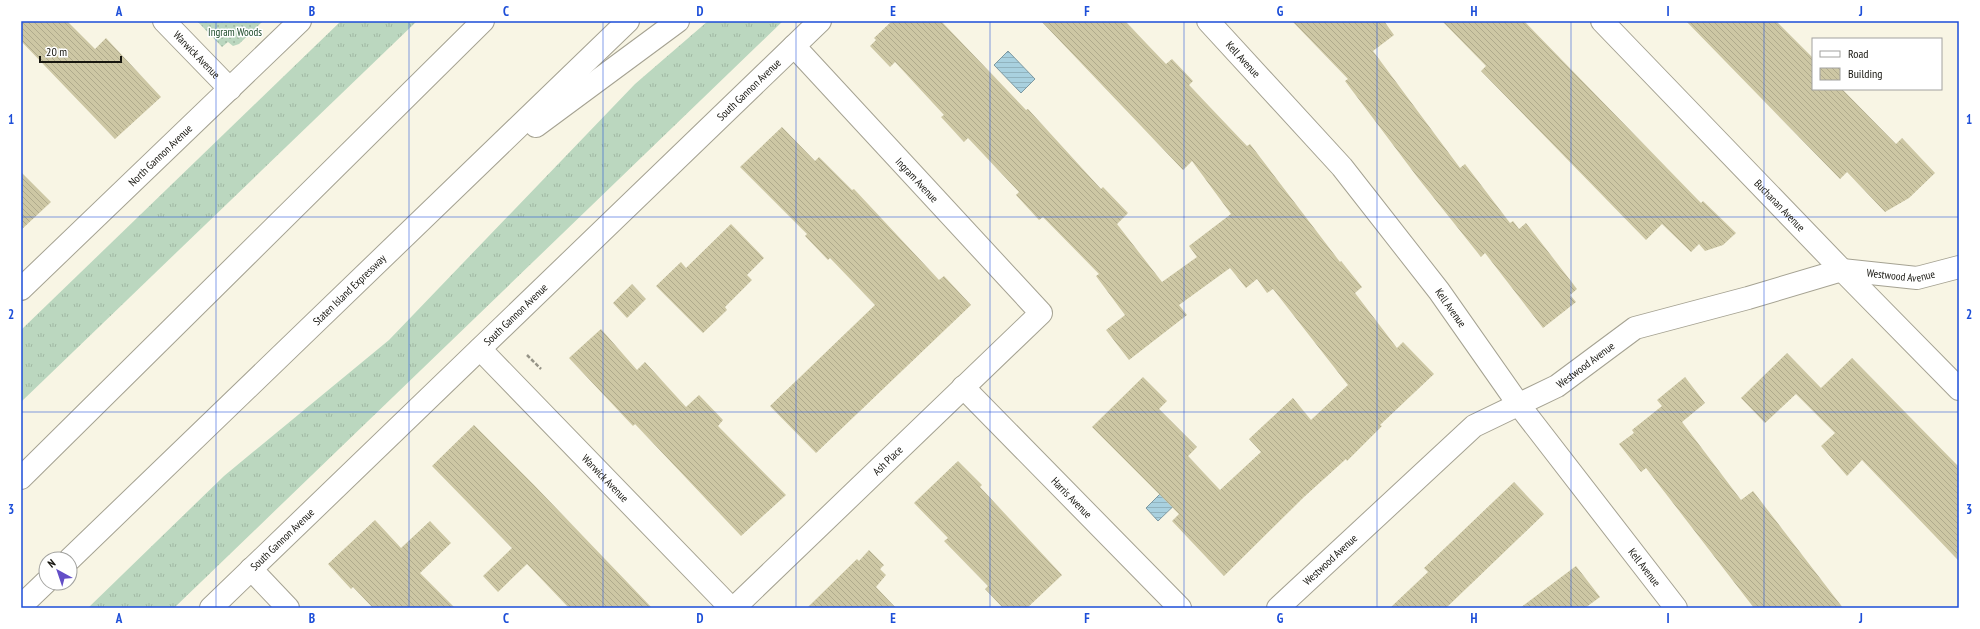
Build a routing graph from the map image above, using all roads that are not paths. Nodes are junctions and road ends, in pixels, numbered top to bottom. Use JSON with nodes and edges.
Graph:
{"nodes":[{"id":1,"x":164,"y":21,"type":"edge"},
{"id":2,"x":300,"y":21,"type":"edge"},
{"id":3,"x":483,"y":21,"type":"edge"},
{"id":4,"x":628,"y":21,"type":"edge"},
{"id":5,"x":678,"y":21,"type":"edge"},
{"id":6,"x":820,"y":21,"type":"edge"},
{"id":7,"x":1208,"y":21,"type":"edge"},
{"id":8,"x":1602,"y":21,"type":"edge"},
{"id":9,"x":794,"y":46,"type":"junction"},
{"id":10,"x":230,"y":89,"type":"junction"},
{"id":11,"x":466,"y":178,"type":"junction"},
{"id":12,"x":1959,"y":267,"type":"edge"},
{"id":13,"x":1842,"y":270,"type":"junction"},
{"id":14,"x":21,"y":289,"type":"edge"},
{"id":15,"x":1041,"y":313,"type":"joint"},
{"id":16,"x":480,"y":349,"type":"junction"},
{"id":17,"x":963,"y":387,"type":"junction"},
{"id":18,"x":1959,"y":389,"type":"edge"},
{"id":19,"x":1518,"y":405,"type":"junction"},
{"id":20,"x":21,"y":478,"type":"edge"},
{"id":21,"x":78,"y":551,"type":"edge"},
{"id":22,"x":251,"y":569,"type":"junction"},
{"id":23,"x":38,"y":590,"type":"edge"},
{"id":24,"x":21,"y":606,"type":"edge"},
{"id":25,"x":211,"y":608,"type":"edge"},
{"id":26,"x":288,"y":608,"type":"edge"},
{"id":27,"x":732,"y":608,"type":"edge"},
{"id":28,"x":1180,"y":608,"type":"edge"},
{"id":29,"x":1278,"y":608,"type":"edge"},
{"id":30,"x":1676,"y":608,"type":"edge"}],
"edges":[{"from":1,"to":10,"type":"main road","name":"Warwick Avenue"},
{"from":2,"to":10,"type":"main road","name":"North Gannon Avenue"},
{"from":3,"to":20,"type":"main road"},
{"from":4,"to":11,"type":"main road","name":"Staten Island Expressway"},
{"from":5,"to":11,"type":"main road"},
{"from":6,"to":9,"type":"main road","name":"South Gannon Avenue"},
{"from":7,"to":19,"type":"main road","name":"Kell Avenue"},
{"from":8,"to":13,"type":"main road","name":"Buchanan Avenue"},
{"from":9,"to":15,"type":"main road","name":"Ingram Avenue"},
{"from":9,"to":16,"type":"main road","name":"South Gannon Avenue"},
{"from":10,"to":14,"type":"main road","name":"North Gannon Avenue"},
{"from":11,"to":21,"type":"main road","name":"Staten Island Expressway"},
{"from":12,"to":13,"type":"main road","name":"Westwood Avenue"},
{"from":13,"to":18,"type":"main road","name":"Buchanan Avenue"},
{"from":13,"to":19,"type":"main road","name":"Westwood Avenue"},
{"from":15,"to":17,"type":"main road","name":"Ash Place"},
{"from":16,"to":22,"type":"main road","name":"South Gannon Avenue"},
{"from":16,"to":27,"type":"main road","name":"Warwick Avenue"},
{"from":17,"to":27,"type":"main road","name":"Ash Place"},
{"from":17,"to":28,"type":"main road","name":"Harris Avenue"},
{"from":19,"to":29,"type":"main road","name":"Westwood Avenue"},
{"from":19,"to":30,"type":"main road","name":"Kell Avenue"},
{"from":22,"to":25,"type":"main road","name":"South Gannon Avenue"},
{"from":22,"to":26,"type":"main road"},
{"from":23,"to":24,"type":"main road"}]}
